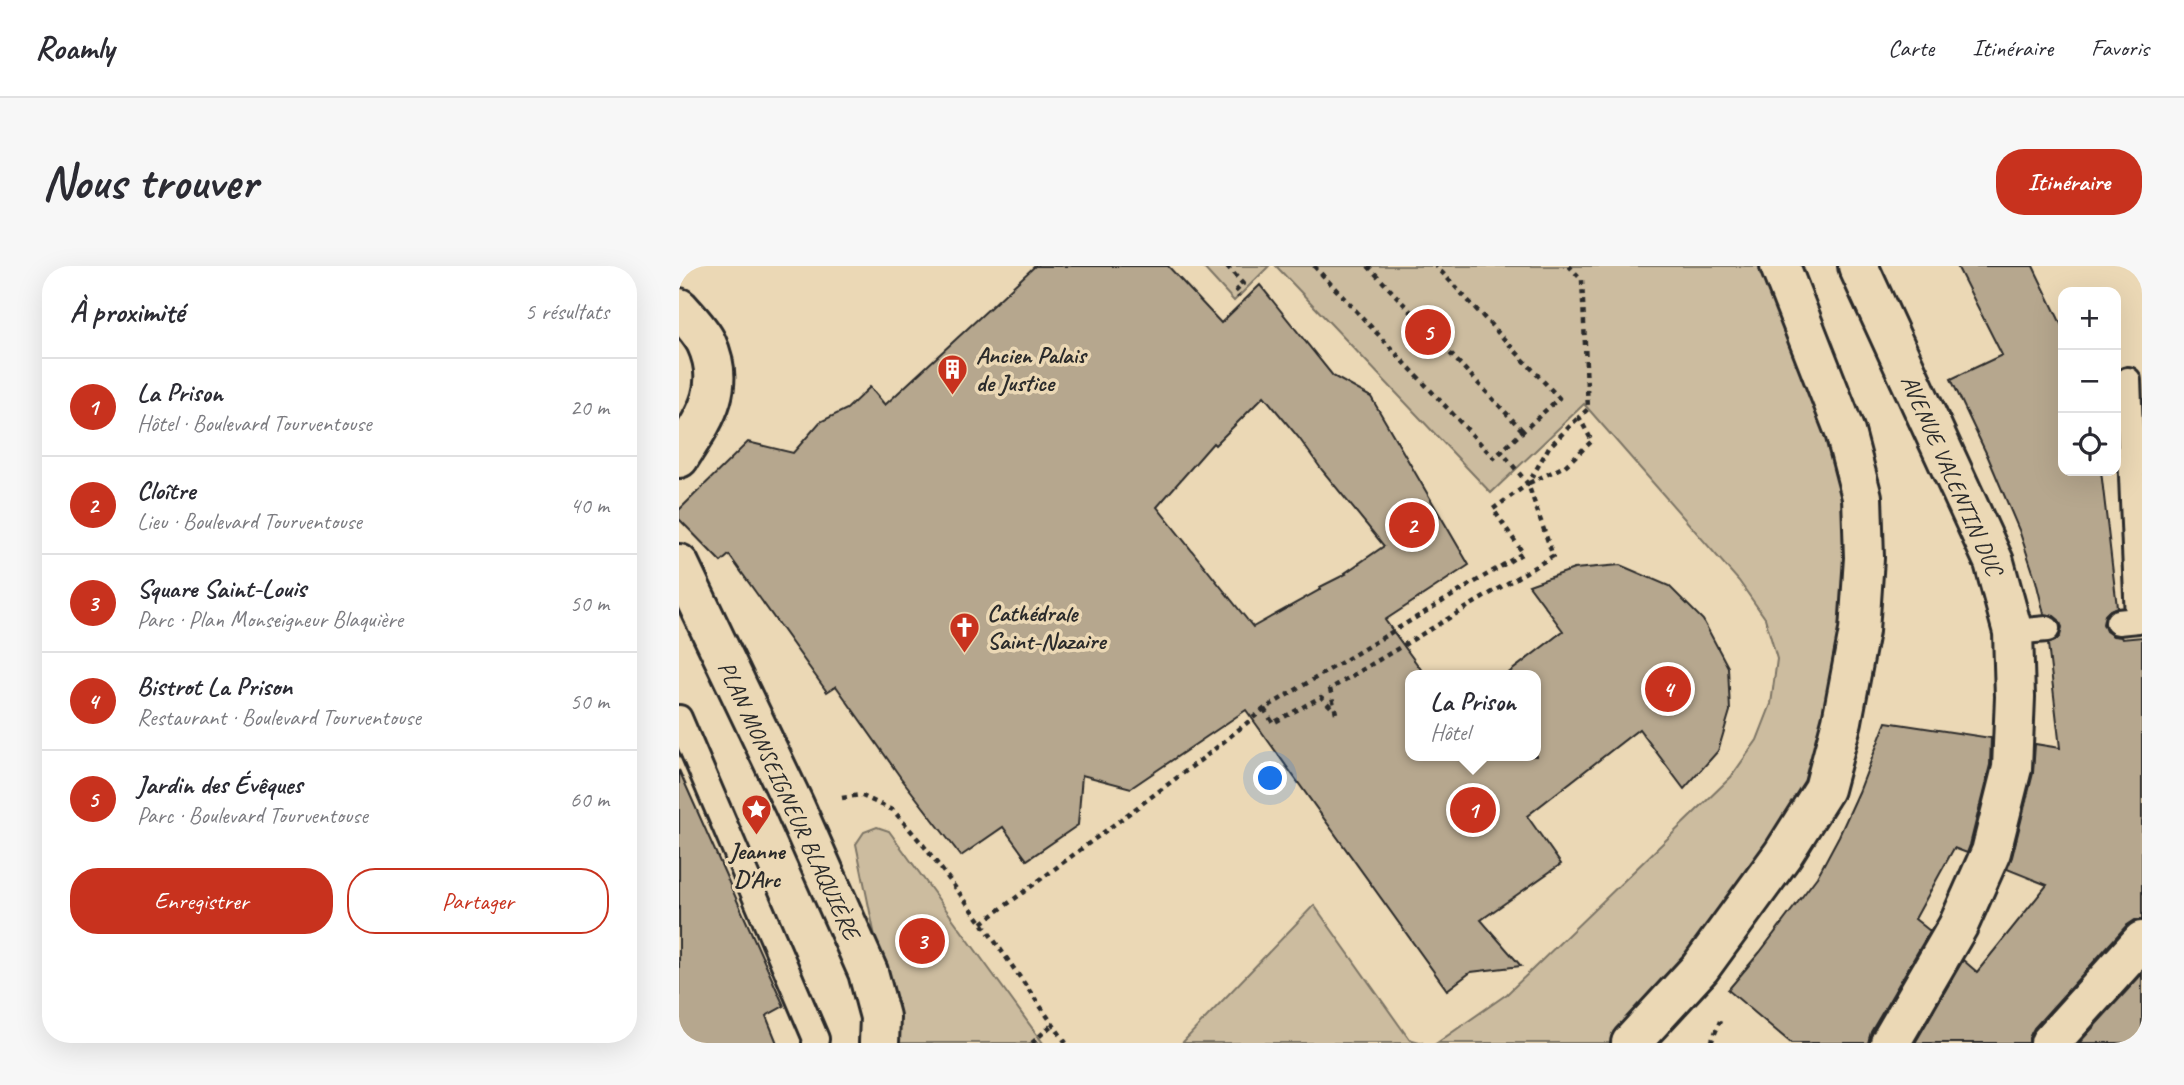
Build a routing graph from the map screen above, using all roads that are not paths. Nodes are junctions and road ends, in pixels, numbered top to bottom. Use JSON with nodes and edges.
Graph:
{"nodes":[{"id":1,"x":1780,"y":266,"type":"edge"},
{"id":2,"x":1858,"y":266,"type":"edge"},
{"id":3,"x":679,"y":308,"type":"edge"},
{"id":4,"x":2129,"y":380,"type":"dead end"},
{"id":5,"x":679,"y":458,"type":"edge"},
{"id":6,"x":679,"y":564,"type":"edge"},
{"id":7,"x":2118,"y":622,"type":"dead end"},
{"id":8,"x":679,"y":718,"type":"edge"},
{"id":9,"x":2142,"y":941,"type":"edge"},
{"id":10,"x":815,"y":1043,"type":"edge"},
{"id":11,"x":879,"y":1043,"type":"edge"},
{"id":12,"x":1631,"y":1043,"type":"edge"},
{"id":13,"x":1890,"y":1043,"type":"edge"},
{"id":14,"x":2050,"y":1043,"type":"edge"}],
"edges":[{"from":1,"to":12,"type":"street"},
{"from":2,"to":13,"type":"street","name":"AVENUE VALENTIN DUC"},
{"from":3,"to":5,"type":"street"},
{"from":4,"to":7,"type":"lane"},
{"from":6,"to":11,"type":"street","name":"PLAN MONSEIGNEUR BLAQUIÈRE"},
{"from":8,"to":10,"type":"lane"},
{"from":9,"to":14,"type":"street"}]}
